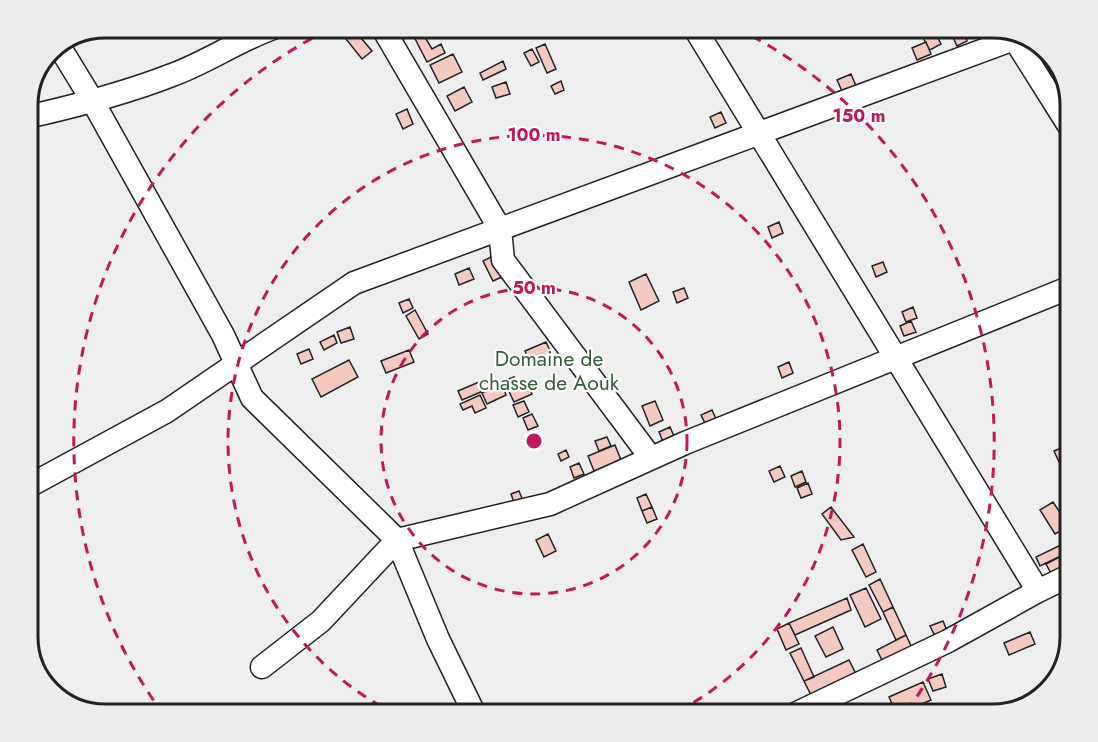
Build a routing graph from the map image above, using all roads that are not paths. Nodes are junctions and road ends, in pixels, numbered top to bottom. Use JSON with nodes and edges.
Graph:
{"nodes":[{"id":1,"x":248,"y":38,"type":"edge"},
{"id":2,"x":388,"y":38,"type":"edge"},
{"id":3,"x":701,"y":38,"type":"edge"},
{"id":4,"x":1006,"y":39,"type":"edge"},
{"id":5,"x":1020,"y":43,"type":"edge"},
{"id":6,"x":63,"y":52,"type":"edge"},
{"id":7,"x":92,"y":100,"type":"junction"},
{"id":8,"x":1060,"y":111,"type":"edge"},
{"id":9,"x":38,"y":114,"type":"edge"},
{"id":10,"x":759,"y":134,"type":"junction"},
{"id":11,"x":500,"y":229,"type":"junction"},
{"id":12,"x":1060,"y":290,"type":"edge"},
{"id":13,"x":896,"y":357,"type":"junction"},
{"id":14,"x":236,"y":364,"type":"junction"},
{"id":15,"x":651,"y":458,"type":"junction"},
{"id":16,"x":38,"y":481,"type":"edge"},
{"id":17,"x":397,"y":540,"type":"junction"},
{"id":18,"x":1060,"y":580,"type":"edge"},
{"id":19,"x":1038,"y":591,"type":"junction"},
{"id":20,"x":261,"y":667,"type":"dead end"},
{"id":21,"x":470,"y":705,"type":"edge"},
{"id":22,"x":814,"y":705,"type":"edge"}],
"edges":[{"from":1,"to":7,"type":"street"},
{"from":2,"to":11,"type":"street"},
{"from":3,"to":10,"type":"street"},
{"from":4,"to":10,"type":"street"},
{"from":5,"to":8,"type":"street"},
{"from":6,"to":7,"type":"street"},
{"from":7,"to":9,"type":"street"},
{"from":7,"to":14,"type":"street"},
{"from":10,"to":11,"type":"street"},
{"from":10,"to":13,"type":"street"},
{"from":11,"to":14,"type":"street"},
{"from":11,"to":15,"type":"street"},
{"from":12,"to":13,"type":"street"},
{"from":13,"to":15,"type":"street"},
{"from":13,"to":19,"type":"street"},
{"from":14,"to":16,"type":"street"},
{"from":14,"to":17,"type":"street"},
{"from":15,"to":17,"type":"street"},
{"from":17,"to":20,"type":"street"},
{"from":17,"to":21,"type":"street"},
{"from":18,"to":19,"type":"street"},
{"from":19,"to":22,"type":"street"}]}
